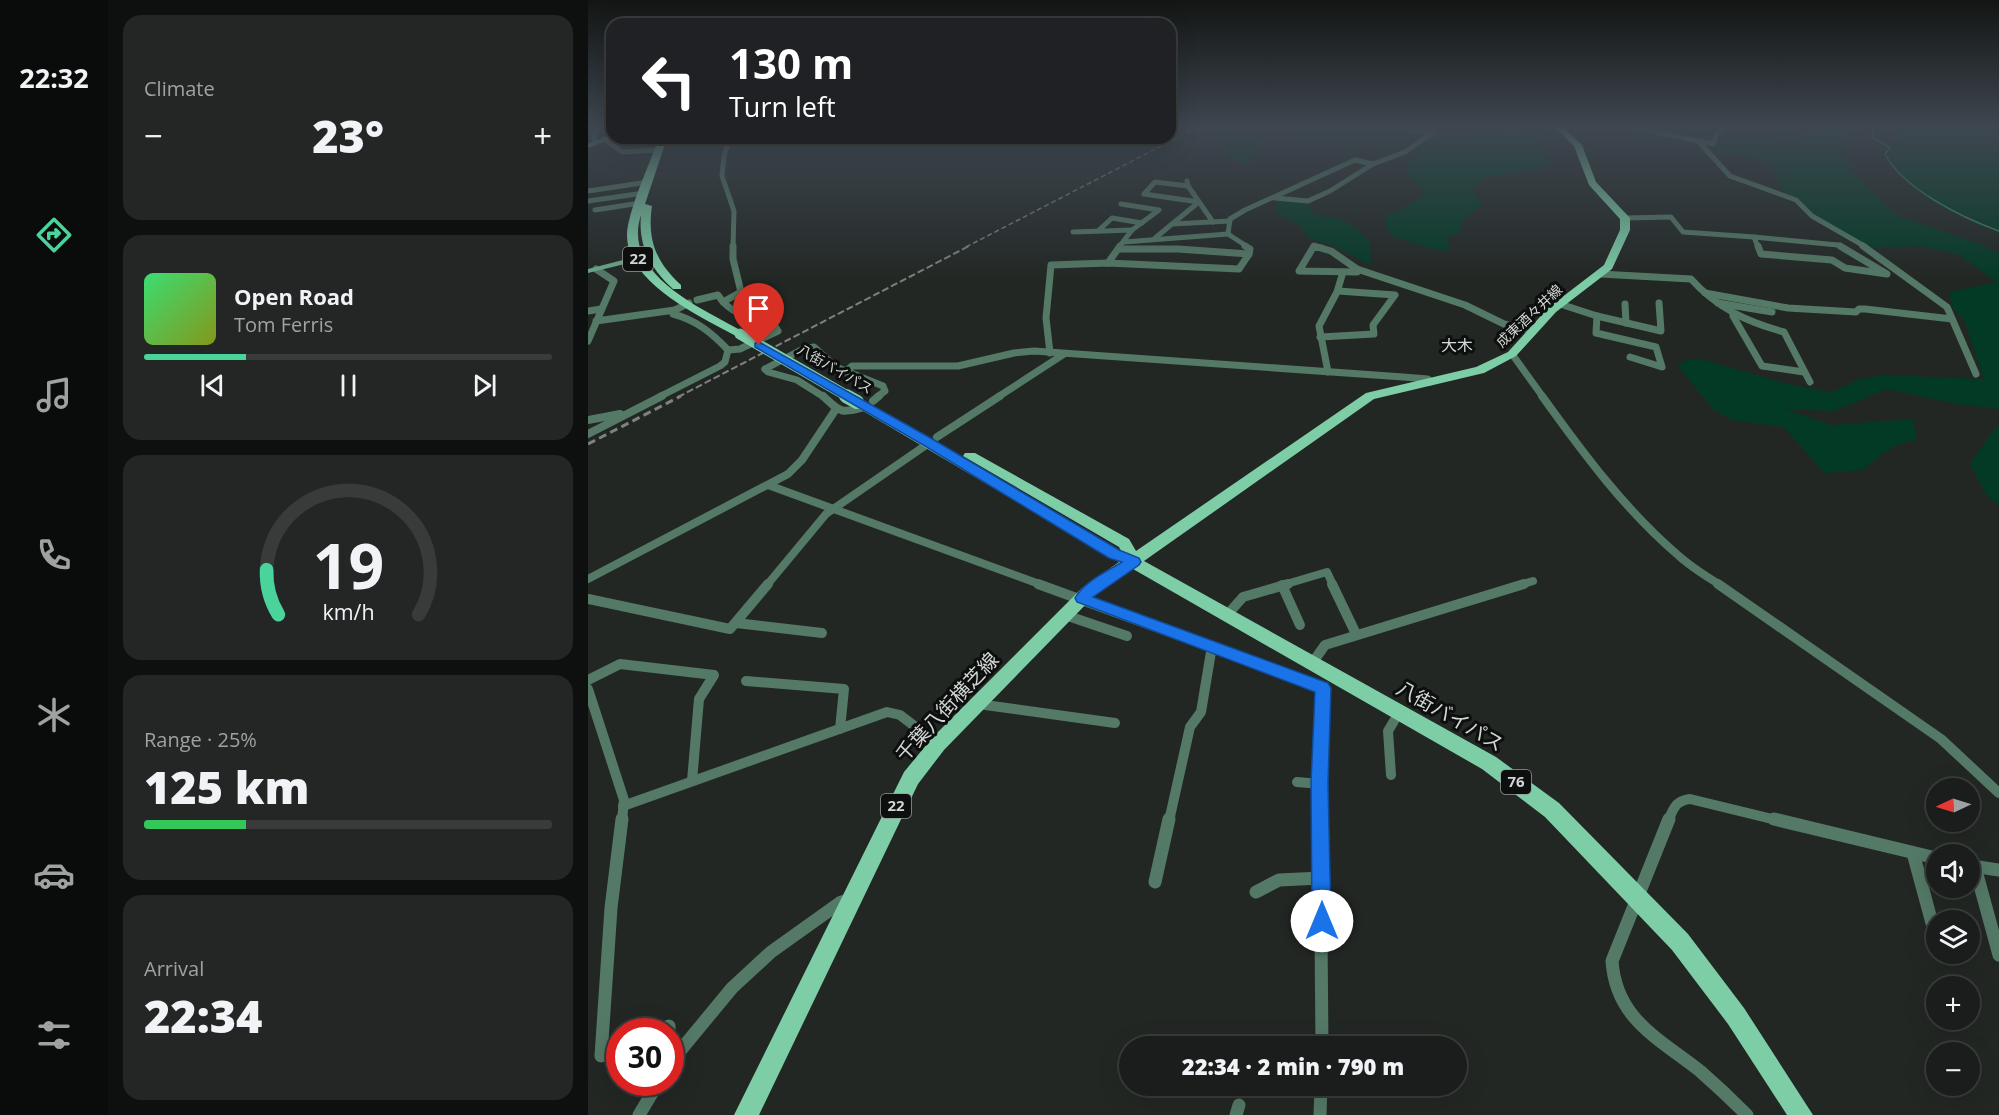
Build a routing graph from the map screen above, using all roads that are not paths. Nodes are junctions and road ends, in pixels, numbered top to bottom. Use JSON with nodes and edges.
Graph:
{"nodes":[{"id":1,"x":649,"y":179,"type":"edge"},
{"id":2,"x":657,"y":179,"type":"edge"},
{"id":3,"x":723,"y":179,"type":"edge"},
{"id":4,"x":1315,"y":179,"type":"edge"},
{"id":5,"x":1349,"y":179,"type":"edge"},
{"id":6,"x":1590,"y":179,"type":"edge"},
{"id":7,"x":1738,"y":179,"type":"edge"},
{"id":8,"x":648,"y":182,"type":"junction"},
{"id":9,"x":588,"y":191,"type":"edge"},
{"id":10,"x":642,"y":198,"type":"junction"},
{"id":11,"x":1275,"y":198,"type":"junction"},
{"id":12,"x":588,"y":201,"type":"edge"},
{"id":13,"x":1199,"y":202,"type":"junction"},
{"id":14,"x":1120,"y":204,"type":"dead end"},
{"id":15,"x":595,"y":210,"type":"dead end"},
{"id":16,"x":1625,"y":218,"type":"junction"},
{"id":17,"x":1230,"y":221,"type":"junction"},
{"id":18,"x":1213,"y":222,"type":"junction"},
{"id":19,"x":1142,"y":223,"type":"junction"},
{"id":20,"x":1172,"y":224,"type":"junction"},
{"id":21,"x":1132,"y":230,"type":"junction"},
{"id":22,"x":1098,"y":231,"type":"junction"},
{"id":23,"x":1073,"y":232,"type":"dead end"},
{"id":24,"x":1228,"y":234,"type":"junction"},
{"id":25,"x":1754,"y":237,"type":"junction"},
{"id":26,"x":1154,"y":239,"type":"junction"},
{"id":27,"x":1124,"y":242,"type":"junction"},
{"id":28,"x":1119,"y":249,"type":"junction"},
{"id":29,"x":1249,"y":254,"type":"junction"},
{"id":30,"x":650,"y":255,"type":"junction"},
{"id":31,"x":638,"y":258,"type":"junction"},
{"id":32,"x":1108,"y":263,"type":"junction"},
{"id":33,"x":1357,"y":269,"type":"junction"},
{"id":34,"x":592,"y":270,"type":"edge"},
{"id":35,"x":1342,"y":272,"type":"junction"},
{"id":36,"x":1600,"y":274,"type":"junction"},
{"id":37,"x":1338,"y":291,"type":"junction"},
{"id":38,"x":1702,"y":293,"type":"junction"},
{"id":39,"x":693,"y":302,"type":"junction"},
{"id":40,"x":723,"y":302,"type":"junction"},
{"id":41,"x":1659,"y":303,"type":"dead end"},
{"id":42,"x":1716,"y":303,"type":"junction"},
{"id":43,"x":1560,"y":304,"type":"junction"},
{"id":44,"x":1625,"y":304,"type":"dead end"},
{"id":45,"x":601,"y":309,"type":"junction"},
{"id":46,"x":675,"y":310,"type":"junction"},
{"id":47,"x":588,"y":311,"type":"edge"},
{"id":48,"x":1772,"y":312,"type":"dead end"},
{"id":49,"x":1597,"y":316,"type":"junction"},
{"id":50,"x":1733,"y":316,"type":"junction"},
{"id":51,"x":1952,"y":319,"type":"junction"},
{"id":52,"x":596,"y":321,"type":"junction"},
{"id":53,"x":1626,"y":323,"type":"junction"},
{"id":54,"x":1533,"y":331,"type":"junction"},
{"id":55,"x":1320,"y":337,"type":"junction"},
{"id":56,"x":588,"y":341,"type":"edge"},
{"id":57,"x":728,"y":350,"type":"junction"},
{"id":58,"x":1050,"y":352,"type":"junction"},
{"id":59,"x":1064,"y":354,"type":"junction"},
{"id":60,"x":1512,"y":354,"type":"junction"},
{"id":61,"x":1629,"y":357,"type":"dead end"},
{"id":62,"x":844,"y":372,"type":"junction"},
{"id":63,"x":1328,"y":372,"type":"junction"},
{"id":64,"x":1804,"y":372,"type":"junction"},
{"id":65,"x":1976,"y":374,"type":"dead end"},
{"id":66,"x":1430,"y":382,"type":"junction"},
{"id":67,"x":1810,"y":382,"type":"dead end"},
{"id":68,"x":865,"y":402,"type":"junction"},
{"id":69,"x":836,"y":409,"type":"junction"},
{"id":70,"x":629,"y":412,"type":"junction"},
{"id":71,"x":588,"y":420,"type":"edge"},
{"id":72,"x":588,"y":434,"type":"edge"},
{"id":73,"x":933,"y":440,"type":"junction"},
{"id":74,"x":768,"y":485,"type":"junction"},
{"id":75,"x":833,"y":509,"type":"junction"},
{"id":76,"x":1134,"y":562,"type":"junction"},
{"id":77,"x":588,"y":579,"type":"edge"},
{"id":78,"x":1533,"y":580,"type":"dead end"},
{"id":79,"x":1282,"y":585,"type":"junction"},
{"id":80,"x":1082,"y":598,"type":"junction"},
{"id":81,"x":588,"y":599,"type":"edge"},
{"id":82,"x":1228,"y":614,"type":"junction"},
{"id":83,"x":1065,"y":615,"type":"junction"},
{"id":84,"x":736,"y":623,"type":"junction"},
{"id":85,"x":1300,"y":626,"type":"dead end"},
{"id":86,"x":822,"y":633,"type":"dead end"},
{"id":87,"x":1356,"y":634,"type":"junction"},
{"id":88,"x":1127,"y":636,"type":"dead end"},
{"id":89,"x":1212,"y":646,"type":"junction"},
{"id":90,"x":1313,"y":662,"type":"junction"},
{"id":91,"x":588,"y":680,"type":"edge"},
{"id":92,"x":746,"y":681,"type":"dead end"},
{"id":93,"x":588,"y":689,"type":"edge"},
{"id":94,"x":978,"y":704,"type":"junction"},
{"id":95,"x":1400,"y":711,"type":"junction"},
{"id":96,"x":1115,"y":723,"type":"dead end"},
{"id":97,"x":840,"y":729,"type":"junction"},
{"id":98,"x":938,"y":744,"type":"junction"},
{"id":99,"x":1391,"y":775,"type":"dead end"},
{"id":100,"x":692,"y":781,"type":"junction"},
{"id":101,"x":1297,"y":782,"type":"dead end"},
{"id":102,"x":1320,"y":783,"type":"junction"},
{"id":103,"x":1999,"y":793,"type":"edge"},
{"id":104,"x":623,"y":806,"type":"junction"},
{"id":105,"x":1913,"y":853,"type":"junction"},
{"id":106,"x":1926,"y":856,"type":"edge"},
{"id":107,"x":1980,"y":867,"type":"edge"},
{"id":108,"x":1999,"y":870,"type":"edge"},
{"id":109,"x":1321,"y":878,"type":"junction"},
{"id":110,"x":1155,"y":882,"type":"dead end"},
{"id":111,"x":1256,"y":892,"type":"dead end"},
{"id":112,"x":1980,"y":892,"type":"edge"},
{"id":113,"x":1638,"y":897,"type":"junction"},
{"id":114,"x":850,"y":900,"type":"junction"},
{"id":115,"x":1928,"y":910,"type":"edge"},
{"id":116,"x":1999,"y":955,"type":"edge"},
{"id":117,"x":1322,"y":1036,"type":"edge"},
{"id":118,"x":684,"y":1046,"type":"edge"},
{"id":119,"x":606,"y":1054,"type":"edge"},
{"id":120,"x":650,"y":1096,"type":"edge"},
{"id":121,"x":1321,"y":1096,"type":"edge"},
{"id":122,"x":639,"y":1115,"type":"edge"},
{"id":123,"x":746,"y":1115,"type":"edge"},
{"id":124,"x":1320,"y":1115,"type":"edge"},
{"id":125,"x":1747,"y":1115,"type":"edge"},
{"id":126,"x":1801,"y":1115,"type":"edge"}],
"edges":[{"from":1,"to":8,"type":"main road","name":"八街バイパス","number":"22"},
{"from":2,"to":30,"type":"main road","name":"八街バイパス","number":"22"},
{"from":3,"to":40,"type":"street"},
{"from":4,"to":11,"type":"street"},
{"from":5,"to":11,"type":"street"},
{"from":6,"to":16,"type":"main road"},
{"from":7,"to":51,"type":"street"},
{"from":8,"to":9,"type":"street"},
{"from":8,"to":10,"type":"main road","name":"八街バイパス","number":"22"},
{"from":10,"to":12,"type":"street"},
{"from":10,"to":15,"type":"street"},
{"from":10,"to":31,"type":"main road","name":"八街バイパス","number":"22"},
{"from":11,"to":17,"type":"street"},
{"from":13,"to":13,"type":"street"},
{"from":13,"to":18,"type":"street"},
{"from":13,"to":20,"type":"street"},
{"from":14,"to":19,"type":"street"},
{"from":16,"to":25,"type":"street"},
{"from":16,"to":36,"type":"main road","name":"成東酒々井線"},
{"from":17,"to":18,"type":"street"},
{"from":17,"to":24,"type":"street"},
{"from":18,"to":20,"type":"street"},
{"from":19,"to":21,"type":"street"},
{"from":19,"to":22,"type":"street"},
{"from":20,"to":26,"type":"street"},
{"from":21,"to":22,"type":"street"},
{"from":21,"to":27,"type":"street"},
{"from":22,"to":23,"type":"street"},
{"from":24,"to":26,"type":"street"},
{"from":24,"to":29,"type":"street"},
{"from":25,"to":25,"type":"street"},
{"from":26,"to":27,"type":"street"},
{"from":27,"to":28,"type":"street"},
{"from":28,"to":29,"type":"street"},
{"from":28,"to":32,"type":"street"},
{"from":29,"to":32,"type":"street"},
{"from":30,"to":31,"type":"street"},
{"from":30,"to":39,"type":"main road","name":"八街バイパス","number":"22"},
{"from":31,"to":34,"type":"street"},
{"from":31,"to":39,"type":"main road","name":"八街バイパス","number":"22"},
{"from":32,"to":58,"type":"street"},
{"from":33,"to":35,"type":"street"},
{"from":33,"to":35,"type":"street"},
{"from":33,"to":54,"type":"street"},
{"from":34,"to":45,"type":"street"},
{"from":35,"to":37,"type":"street"},
{"from":36,"to":38,"type":"street"},
{"from":36,"to":43,"type":"main road","name":"成東酒々井線"},
{"from":37,"to":55,"type":"street"},
{"from":37,"to":55,"type":"street"},
{"from":38,"to":42,"type":"street"},
{"from":38,"to":51,"type":"street"},
{"from":39,"to":40,"type":"street"},
{"from":39,"to":46,"type":"street"},
{"from":39,"to":68,"type":"main road","name":"八街バイパス","number":"22","bridge":true},
{"from":40,"to":57,"type":"street"},
{"from":41,"to":53,"type":"street"},
{"from":42,"to":48,"type":"street"},
{"from":42,"to":50,"type":"street"},
{"from":43,"to":49,"type":"street"},
{"from":43,"to":54,"type":"main road","name":"成東酒々井線"},
{"from":44,"to":53,"type":"street"},
{"from":45,"to":47,"type":"street"},
{"from":45,"to":52,"type":"street"},
{"from":46,"to":52,"type":"street"},
{"from":46,"to":57,"type":"street"},
{"from":49,"to":53,"type":"street"},
{"from":49,"to":61,"type":"street"},
{"from":50,"to":64,"type":"street"},
{"from":50,"to":64,"type":"street"},
{"from":51,"to":65,"type":"street"},
{"from":52,"to":56,"type":"street"},
{"from":54,"to":60,"type":"main road","name":"成東酒々井線"},
{"from":55,"to":63,"type":"street"},
{"from":57,"to":70,"type":"street"},
{"from":58,"to":59,"type":"street"},
{"from":58,"to":62,"type":"street"},
{"from":59,"to":63,"type":"street"},
{"from":59,"to":73,"type":"street"},
{"from":60,"to":66,"type":"main road","name":"成東酒々井線"},
{"from":60,"to":103,"type":"street"},
{"from":62,"to":68,"type":"street"},
{"from":62,"to":69,"type":"street"},
{"from":63,"to":66,"type":"street"},
{"from":64,"to":67,"type":"street"},
{"from":66,"to":76,"type":"main road","name":"成東酒々井線"},
{"from":68,"to":69,"type":"street"},
{"from":68,"to":73,"type":"main road","name":"八街バイパス","number":"22"},
{"from":69,"to":74,"type":"street"},
{"from":70,"to":71,"type":"street"},
{"from":70,"to":72,"type":"street"},
{"from":73,"to":75,"type":"street"},
{"from":73,"to":76,"type":"main road","name":"八街バイパス","number":"22"},
{"from":74,"to":75,"type":"street"},
{"from":74,"to":77,"type":"street"},
{"from":75,"to":80,"type":"street"},
{"from":75,"to":84,"type":"street"},
{"from":76,"to":80,"type":"main road","name":"千葉八街横芝線","number":"22"},
{"from":76,"to":82,"type":"main road","name":"八街バイパス","number":"76"},
{"from":78,"to":87,"type":"street"},
{"from":79,"to":82,"type":"street"},
{"from":79,"to":85,"type":"street"},
{"from":79,"to":87,"type":"street"},
{"from":80,"to":83,"type":"main road","name":"千葉八街横芝線","number":"22"},
{"from":80,"to":89,"type":"street"},
{"from":81,"to":84,"type":"street"},
{"from":82,"to":90,"type":"main road","name":"八街バイパス","number":"76"},
{"from":83,"to":88,"type":"street"},
{"from":83,"to":94,"type":"main road","name":"千葉八街横芝線","number":"22"},
{"from":84,"to":86,"type":"street"},
{"from":87,"to":90,"type":"street"},
{"from":89,"to":102,"type":"street"},
{"from":89,"to":110,"type":"street"},
{"from":90,"to":95,"type":"main road","name":"八街バイパス","number":"76"},
{"from":91,"to":100,"type":"street"},
{"from":92,"to":97,"type":"street"},
{"from":93,"to":104,"type":"street"},
{"from":94,"to":96,"type":"street"},
{"from":94,"to":98,"type":"main road","name":"千葉八街横芝線","number":"22"},
{"from":95,"to":99,"type":"street"},
{"from":95,"to":113,"type":"main road","name":"八街バイパス","number":"76"},
{"from":97,"to":98,"type":"street"},
{"from":97,"to":100,"type":"street"},
{"from":98,"to":114,"type":"main road","name":"千葉八街横芝線","number":"22"},
{"from":100,"to":104,"type":"street"},
{"from":101,"to":102,"type":"street"},
{"from":102,"to":109,"type":"street"},
{"from":104,"to":119,"type":"street"},
{"from":105,"to":106,"type":"street"},
{"from":105,"to":113,"type":"street"},
{"from":105,"to":115,"type":"street"},
{"from":107,"to":108,"type":"street"},
{"from":109,"to":111,"type":"street"},
{"from":109,"to":117,"type":"street"},
{"from":112,"to":116,"type":"street"},
{"from":113,"to":125,"type":"street"},
{"from":113,"to":126,"type":"main road","name":"八街バイパス","number":"76"},
{"from":114,"to":118,"type":"street"},
{"from":114,"to":123,"type":"main road","name":"千葉八街横芝線","number":"22"},
{"from":120,"to":122,"type":"street"},
{"from":121,"to":124,"type":"street"}]}
